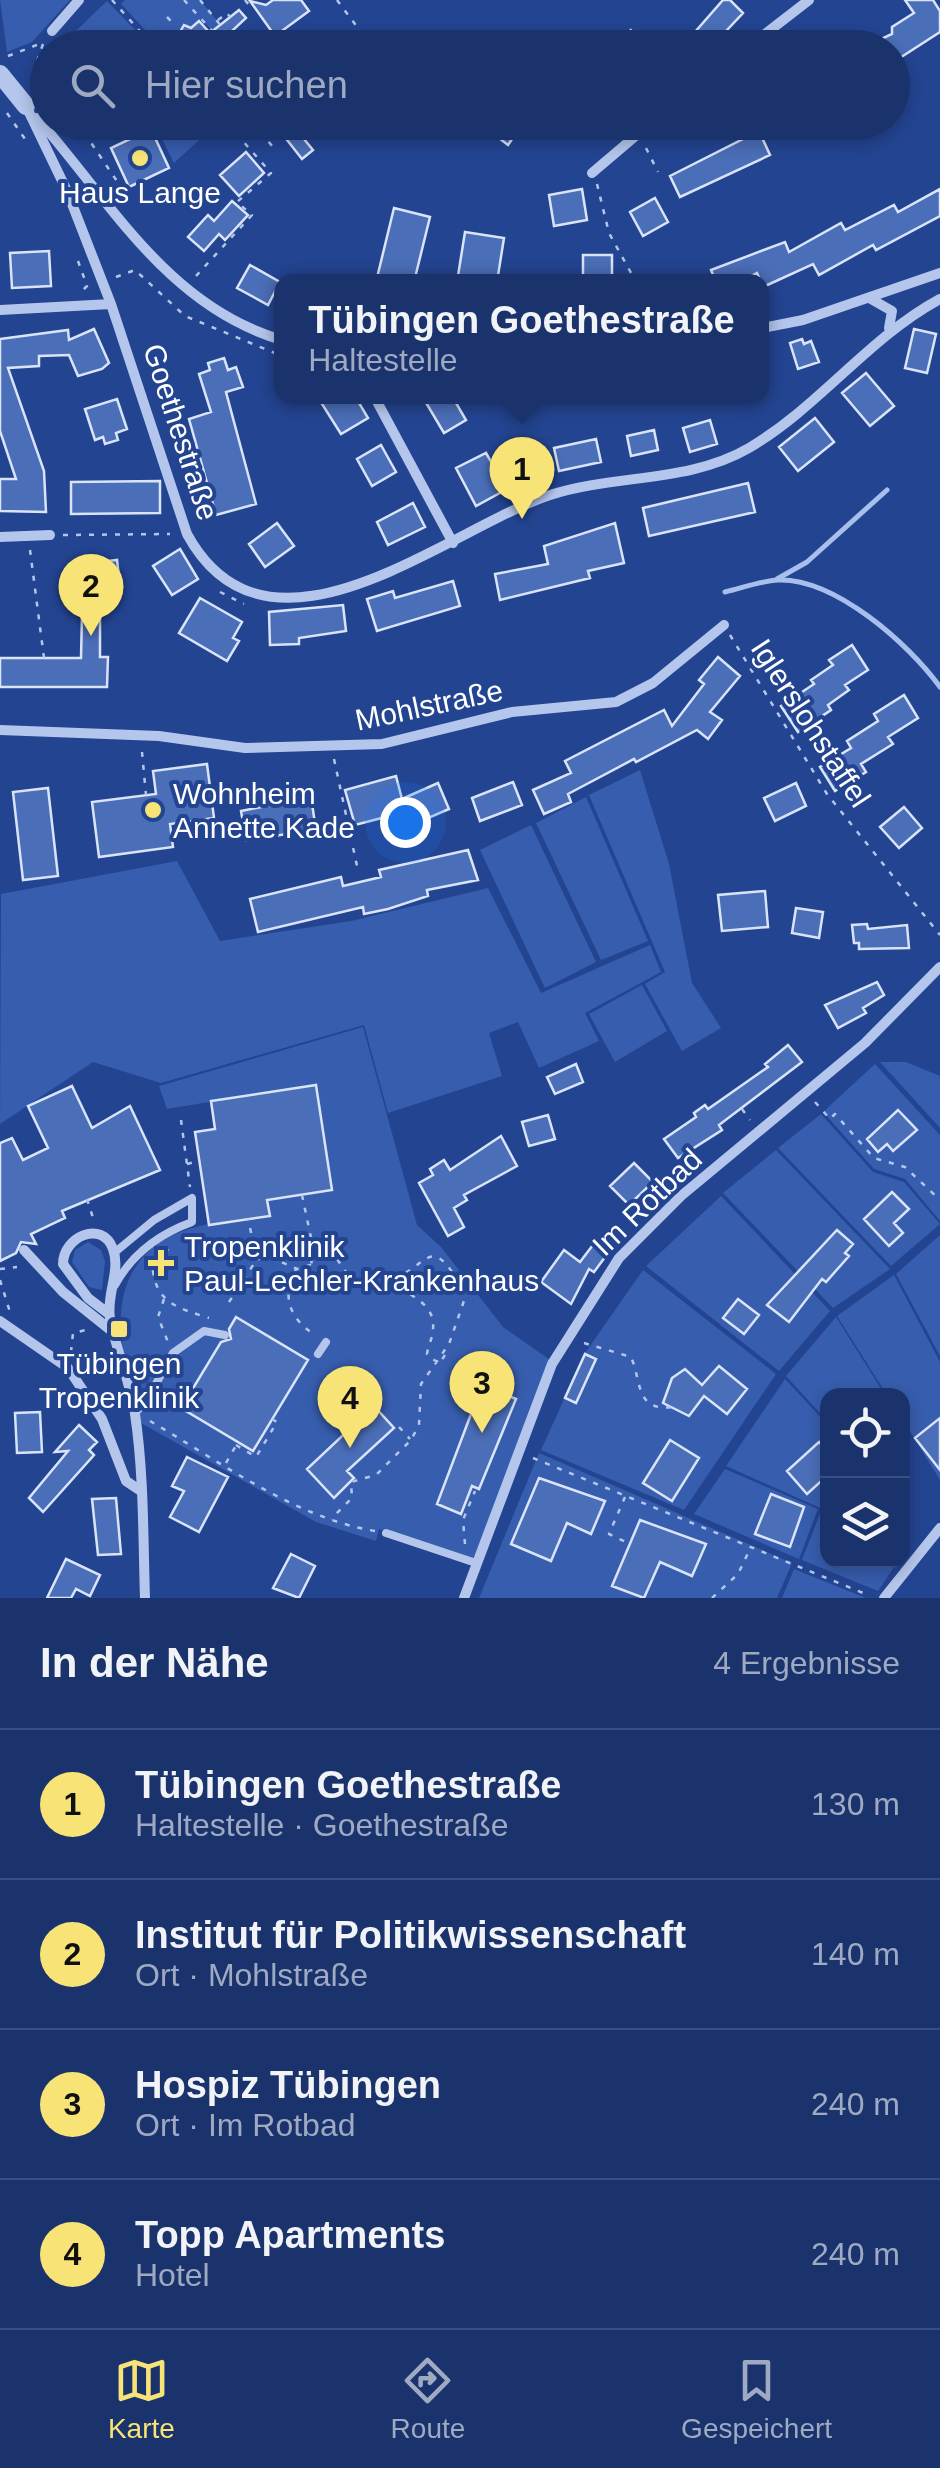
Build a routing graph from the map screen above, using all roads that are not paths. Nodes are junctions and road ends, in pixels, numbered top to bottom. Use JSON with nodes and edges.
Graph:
{"nodes":[{"id":1,"x":79,"y":0,"type":"edge"},
{"id":2,"x":809,"y":0,"type":"edge"},
{"id":3,"x":53,"y":30,"type":"edge"},
{"id":4,"x":770,"y":30,"type":"edge"},
{"id":5,"x":2,"y":66,"type":"edge"},
{"id":6,"x":26,"y":106,"type":"junction"},
{"id":7,"x":30,"y":111,"type":"edge"},
{"id":8,"x":30,"y":114,"type":"edge"},
{"id":9,"x":42,"y":140,"type":"edge"},
{"id":10,"x":53,"y":140,"type":"edge"},
{"id":11,"x":631,"y":140,"type":"edge"},
{"id":12,"x":592,"y":173,"type":"road end"},
{"id":13,"x":940,"y":273,"type":"edge"},
{"id":14,"x":869,"y":298,"type":"junction"},
{"id":15,"x":940,"y":298,"type":"edge"},
{"id":16,"x":111,"y":304,"type":"junction"},
{"id":17,"x":0,"y":310,"type":"edge"},
{"id":18,"x":769,"y":326,"type":"edge"},
{"id":19,"x":889,"y":329,"type":"junction"},
{"id":20,"x":274,"y":337,"type":"edge"},
{"id":21,"x":378,"y":404,"type":"edge"},
{"id":22,"x":50,"y":536,"type":"dead end"},
{"id":23,"x":0,"y":538,"type":"edge"},
{"id":24,"x":453,"y":542,"type":"junction"},
{"id":25,"x":724,"y":626,"type":"road end"},
{"id":26,"x":0,"y":730,"type":"edge"},
{"id":27,"x":940,"y":966,"type":"edge"},
{"id":28,"x":24,"y":1250,"type":"dead end"},
{"id":29,"x":114,"y":1253,"type":"junction"},
{"id":30,"x":110,"y":1293,"type":"junction"},
{"id":31,"x":109,"y":1314,"type":"junction"},
{"id":32,"x":5,"y":1325,"type":"edge"},
{"id":33,"x":114,"y":1333,"type":"junction"},
{"id":34,"x":225,"y":1335,"type":"dead end"},
{"id":35,"x":326,"y":1342,"type":"road end"},
{"id":36,"x":318,"y":1354,"type":"dead end"},
{"id":37,"x":135,"y":1413,"type":"junction"},
{"id":38,"x":141,"y":1492,"type":"junction"},
{"id":39,"x":940,"y":1528,"type":"edge"},
{"id":40,"x":386,"y":1533,"type":"road end"},
{"id":41,"x":471,"y":1562,"type":"junction"},
{"id":42,"x":144,"y":1598,"type":"edge"},
{"id":43,"x":464,"y":1598,"type":"edge"},
{"id":44,"x":884,"y":1598,"type":"edge"}],
"edges":[{"from":1,"to":3,"type":"street"},
{"from":2,"to":4,"type":"street"},
{"from":5,"to":6,"type":"street"},
{"from":6,"to":7,"type":"street"},
{"from":6,"to":8,"type":"street","name":"Goethestraße"},
{"from":9,"to":16,"type":"street","name":"Goethestraße"},
{"from":10,"to":20,"type":"street"},
{"from":11,"to":12,"type":"street"},
{"from":13,"to":14,"type":"street"},
{"from":14,"to":18,"type":"street"},
{"from":14,"to":19,"type":"street"},
{"from":15,"to":19,"type":"street","name":"Goethestraße"},
{"from":16,"to":17,"type":"street"},
{"from":16,"to":24,"type":"street","name":"Goethestraße"},
{"from":19,"to":24,"type":"street","name":"Goethestraße"},
{"from":21,"to":24,"type":"street"},
{"from":22,"to":23,"type":"street"},
{"from":25,"to":26,"type":"street","name":"Mohlstraße"},
{"from":27,"to":41,"type":"street","name":"Im Rotbad"},
{"from":28,"to":33,"type":"street"},
{"from":29,"to":30,"type":"street"},
{"from":29,"to":30,"type":"lane"},
{"from":29,"to":31,"type":"street"},
{"from":30,"to":31,"type":"street"},
{"from":31,"to":33,"type":"street"},
{"from":32,"to":38,"type":"street"},
{"from":33,"to":37,"type":"street"},
{"from":34,"to":37,"type":"lane"},
{"from":35,"to":36,"type":"lane"},
{"from":37,"to":38,"type":"street"},
{"from":38,"to":42,"type":"street"},
{"from":39,"to":44,"type":"street"},
{"from":40,"to":41,"type":"lane"},
{"from":41,"to":43,"type":"street","name":"Im Rotbad"}]}
